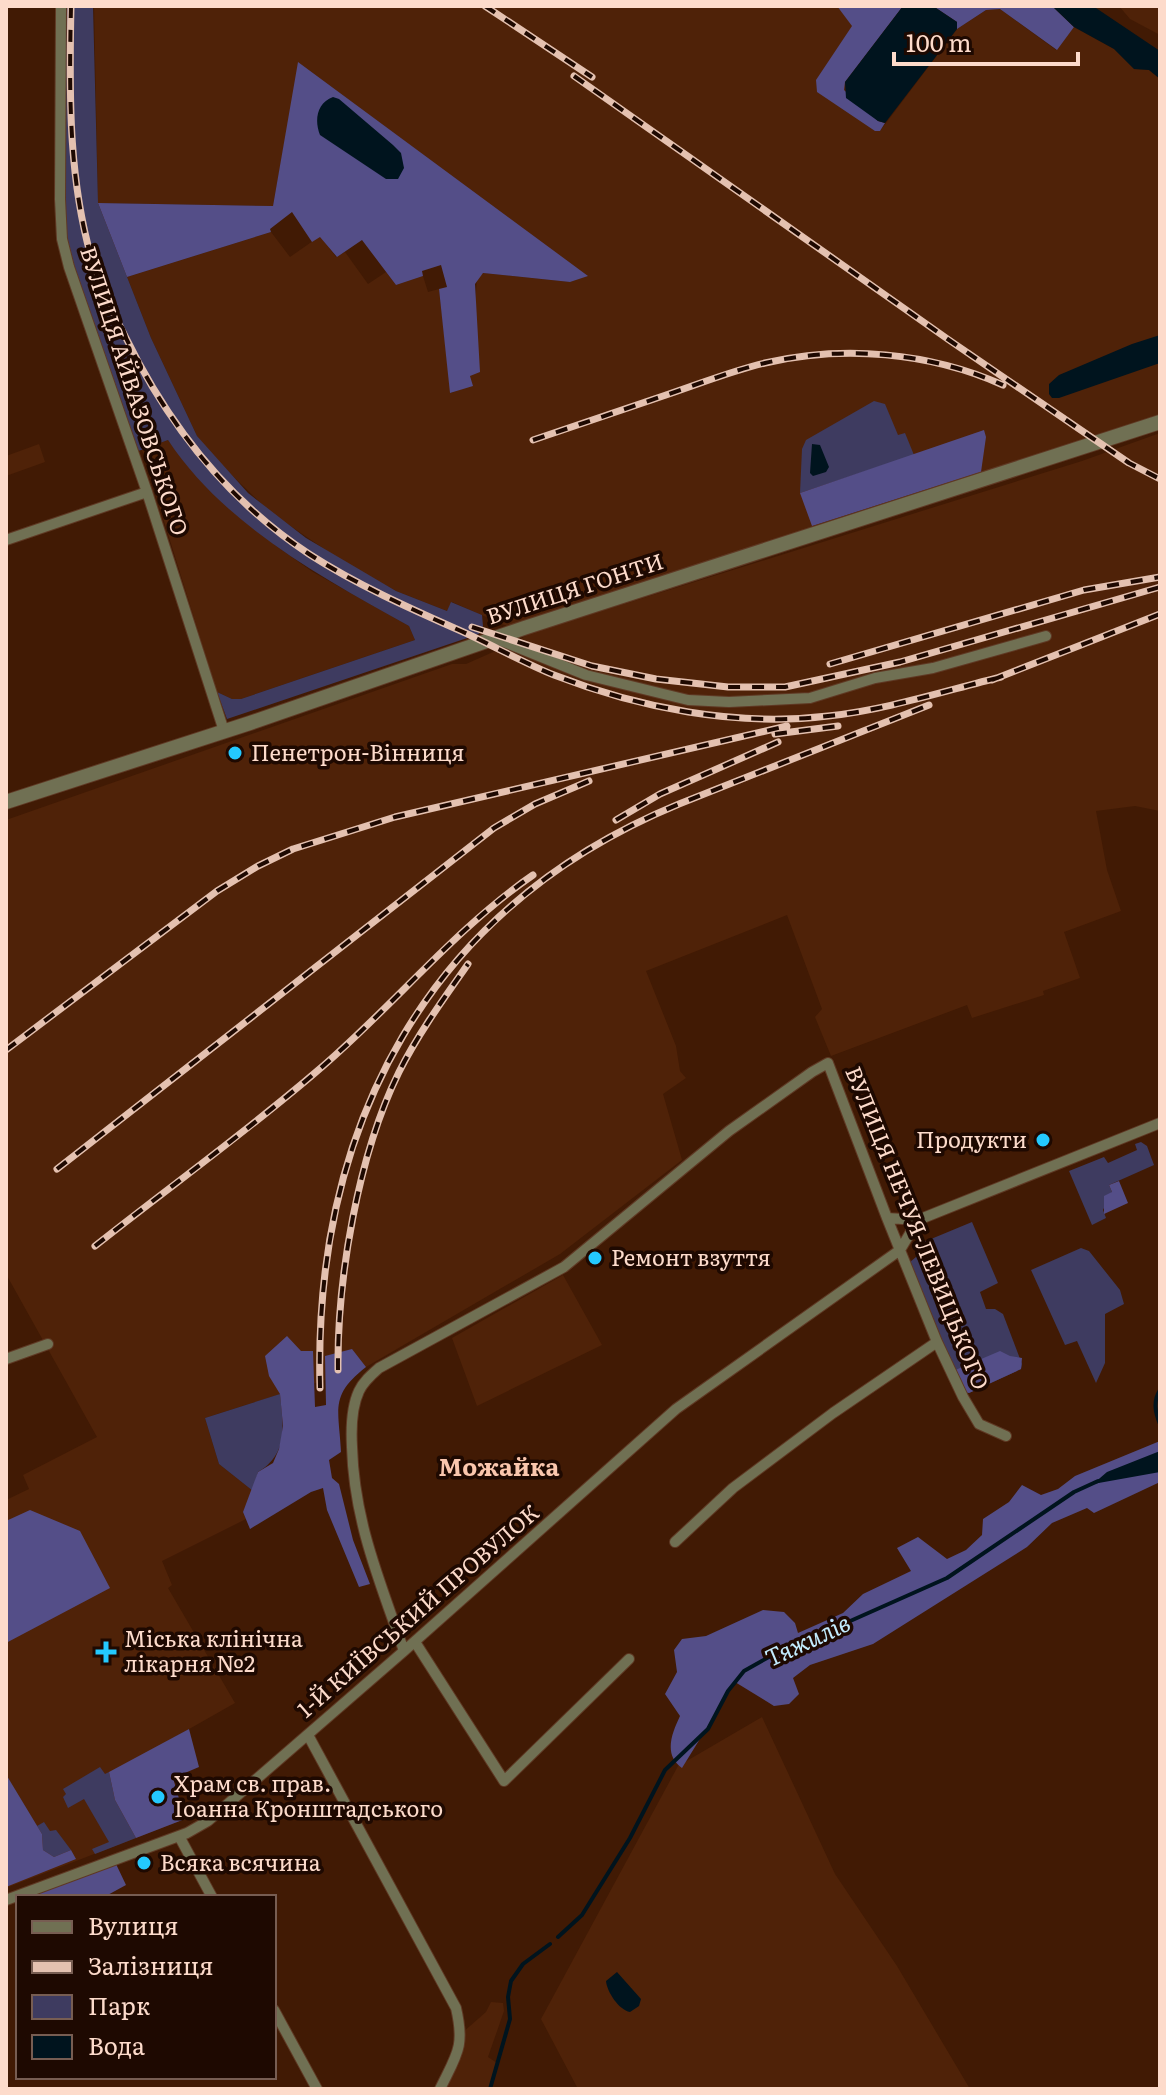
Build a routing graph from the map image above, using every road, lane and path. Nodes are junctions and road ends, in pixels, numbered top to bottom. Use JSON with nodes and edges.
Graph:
{"nodes":[{"id":1,"x":61,"y":6,"type":"edge"},
{"id":2,"x":1160,"y":422,"type":"edge"},
{"id":3,"x":147,"y":492,"type":"junction"},
{"id":4,"x":6,"y":540,"type":"edge"},
{"id":5,"x":1046,"y":636,"type":"dead end"},
{"id":6,"x":494,"y":638,"type":"junction"},
{"id":7,"x":224,"y":731,"type":"junction"},
{"id":8,"x":6,"y":802,"type":"edge"},
{"id":9,"x":1160,"y":1123,"type":"edge"},
{"id":10,"x":887,"y":1218,"type":"junction"},
{"id":11,"x":918,"y":1220,"type":"junction"},
{"id":12,"x":900,"y":1250,"type":"junction"},
{"id":13,"x":937,"y":1342,"type":"junction"},
{"id":14,"x":48,"y":1344,"type":"dead end"},
{"id":15,"x":6,"y":1359,"type":"edge"},
{"id":16,"x":1006,"y":1436,"type":"dead end"},
{"id":17,"x":675,"y":1542,"type":"dead end"},
{"id":18,"x":415,"y":1642,"type":"junction"},
{"id":19,"x":404,"y":1651,"type":"junction"},
{"id":20,"x":629,"y":1659,"type":"dead end"},
{"id":21,"x":308,"y":1735,"type":"junction"},
{"id":22,"x":179,"y":1836,"type":"junction"},
{"id":23,"x":20,"y":1895,"type":"edge"},
{"id":24,"x":211,"y":1895,"type":"edge"},
{"id":25,"x":276,"y":2014,"type":"edge"},
{"id":26,"x":317,"y":2089,"type":"edge"},
{"id":27,"x":440,"y":2089,"type":"edge"}],
"edges":[{"from":1,"to":3,"type":"street","name":"ВУЛИЦЯ АЙВАЗОВСЬКОГО"},
{"from":2,"to":6,"type":"street","name":"ВУЛИЦЯ ГОНТИ"},
{"from":3,"to":4,"type":"street"},
{"from":3,"to":7,"type":"street","name":"ВУЛИЦЯ АЙВАЗОВСЬКОГО"},
{"from":5,"to":6,"type":"street"},
{"from":6,"to":7,"type":"street","name":"ВУЛИЦЯ ГОНТИ"},
{"from":7,"to":8,"type":"street","name":"ВУЛИЦЯ ГОНТИ"},
{"from":9,"to":11,"type":"street"},
{"from":10,"to":11,"type":"street"},
{"from":10,"to":12,"type":"street","name":"ВУЛИЦЯ НЕЧУЯ-ЛЕВИЦЬКОГО"},
{"from":10,"to":19,"type":"street","name":"ВУЛИЦЯ НЕЧУЯ-ЛЕВИЦЬКОГО"},
{"from":11,"to":12,"type":"street","name":"1-Й КИЇВСЬКИЙ ПРОВУЛОК"},
{"from":12,"to":13,"type":"street","name":"ВУЛИЦЯ НЕЧУЯ-ЛЕВИЦЬКОГО"},
{"from":12,"to":18,"type":"street","name":"1-Й КИЇВСЬКИЙ ПРОВУЛОК"},
{"from":13,"to":16,"type":"street","name":"ВУЛИЦЯ НЕЧУЯ-ЛЕВИЦЬКОГО"},
{"from":13,"to":17,"type":"street"},
{"from":14,"to":15,"type":"street"},
{"from":18,"to":19,"type":"street","name":"1-Й КИЇВСЬКИЙ ПРОВУЛОК"},
{"from":18,"to":20,"type":"street"},
{"from":19,"to":21,"type":"street","name":"1-Й КИЇВСЬКИЙ ПРОВУЛОК"},
{"from":21,"to":22,"type":"street","name":"1-Й КИЇВСЬКИЙ ПРОВУЛОК"},
{"from":21,"to":27,"type":"street"},
{"from":22,"to":23,"type":"street","name":"1-Й КИЇВСЬКИЙ ПРОВУЛОК"},
{"from":22,"to":24,"type":"street"},
{"from":25,"to":26,"type":"street"}]}
